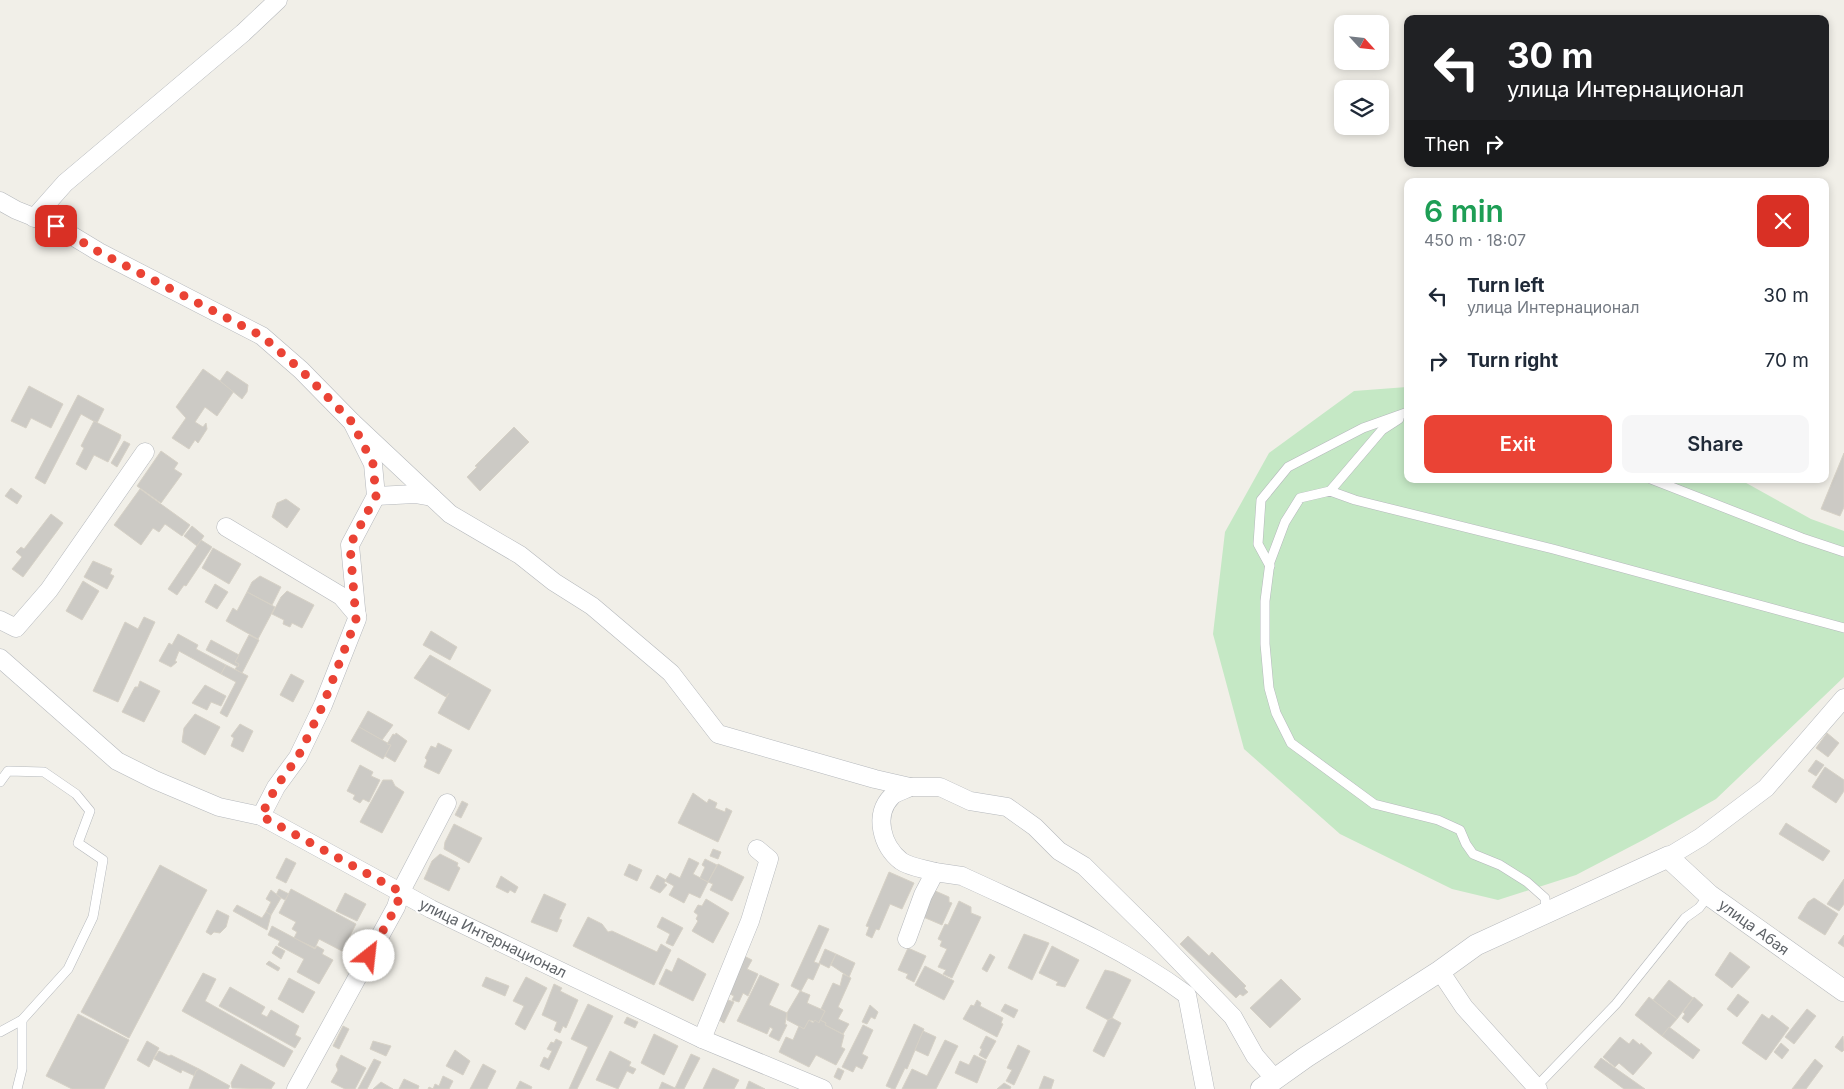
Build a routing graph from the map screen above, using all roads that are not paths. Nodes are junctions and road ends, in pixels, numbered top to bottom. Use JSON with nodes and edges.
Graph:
{"nodes":[{"id":1,"x":278,"y":0,"type":"edge"},
{"id":2,"x":0,"y":201,"type":"edge"},
{"id":3,"x":34,"y":218,"type":"junction"},
{"id":4,"x":1404,"y":413,"type":"edge"},
{"id":5,"x":1404,"y":415,"type":"edge"},
{"id":6,"x":352,"y":422,"type":"junction"},
{"id":7,"x":145,"y":452,"type":"dead end"},
{"id":8,"x":1661,"y":483,"type":"edge"},
{"id":9,"x":1330,"y":491,"type":"junction"},
{"id":10,"x":376,"y":496,"type":"junction"},
{"id":11,"x":432,"y":497,"type":"junction"},
{"id":12,"x":226,"y":527,"type":"dead end"},
{"id":13,"x":1844,"y":552,"type":"edge"},
{"id":14,"x":1270,"y":566,"type":"junction"},
{"id":15,"x":356,"y":615,"type":"junction"},
{"id":16,"x":0,"y":620,"type":"edge"},
{"id":17,"x":1844,"y":628,"type":"edge"},
{"id":18,"x":0,"y":658,"type":"edge"},
{"id":19,"x":1844,"y":698,"type":"edge"},
{"id":20,"x":0,"y":782,"type":"edge"},
{"id":21,"x":910,"y":787,"type":"junction"},
{"id":22,"x":447,"y":803,"type":"dead end"},
{"id":23,"x":261,"y":816,"type":"junction"},
{"id":24,"x":758,"y":850,"type":"dead end"},
{"id":25,"x":1668,"y":857,"type":"junction"},
{"id":26,"x":935,"y":872,"type":"junction"},
{"id":27,"x":401,"y":892,"type":"junction"},
{"id":28,"x":1710,"y":895,"type":"junction"},
{"id":29,"x":1546,"y":912,"type":"junction"},
{"id":30,"x":907,"y":939,"type":"dead end"},
{"id":31,"x":1440,"y":972,"type":"junction"},
{"id":32,"x":1844,"y":991,"type":"edge"},
{"id":33,"x":22,"y":1020,"type":"junction"},
{"id":34,"x":0,"y":1032,"type":"edge"},
{"id":35,"x":702,"y":1038,"type":"junction"},
{"id":36,"x":1268,"y":1084,"type":"edge"},
{"id":37,"x":1537,"y":1088,"type":"edge"},
{"id":38,"x":17,"y":1089,"type":"edge"},
{"id":39,"x":296,"y":1089,"type":"edge"},
{"id":40,"x":823,"y":1089,"type":"edge"},
{"id":41,"x":1205,"y":1089,"type":"edge"}],
"edges":[{"from":1,"to":3,"type":"street"},
{"from":2,"to":3,"type":"street"},
{"from":3,"to":6,"type":"street"},
{"from":4,"to":14,"type":"lane"},
{"from":5,"to":9,"type":"lane"},
{"from":6,"to":10,"type":"street"},
{"from":6,"to":11,"type":"street"},
{"from":7,"to":16,"type":"street"},
{"from":8,"to":13,"type":"lane"},
{"from":9,"to":14,"type":"lane"},
{"from":9,"to":17,"type":"lane"},
{"from":10,"to":11,"type":"street"},
{"from":10,"to":15,"type":"street"},
{"from":11,"to":21,"type":"street"},
{"from":12,"to":15,"type":"street"},
{"from":14,"to":29,"type":"lane"},
{"from":15,"to":23,"type":"street"},
{"from":18,"to":23,"type":"street","name":"улица Интернационал"},
{"from":19,"to":25,"type":"street"},
{"from":20,"to":33,"type":"lane"},
{"from":21,"to":26,"type":"street"},
{"from":21,"to":36,"type":"street"},
{"from":22,"to":27,"type":"street"},
{"from":23,"to":27,"type":"street","name":"улица Интернационал"},
{"from":24,"to":35,"type":"street"},
{"from":25,"to":28,"type":"street","name":"улица Абая"},
{"from":25,"to":29,"type":"street"},
{"from":26,"to":30,"type":"street"},
{"from":26,"to":41,"type":"street"},
{"from":27,"to":35,"type":"street","name":"улица Интернационал"},
{"from":27,"to":39,"type":"street"},
{"from":28,"to":32,"type":"street","name":"улица Абая"},
{"from":28,"to":37,"type":"lane"},
{"from":29,"to":31,"type":"street"},
{"from":31,"to":36,"type":"street"},
{"from":31,"to":37,"type":"street"},
{"from":33,"to":34,"type":"lane"},
{"from":33,"to":38,"type":"lane"},
{"from":35,"to":40,"type":"street","name":"улица Интернационал"}]}
